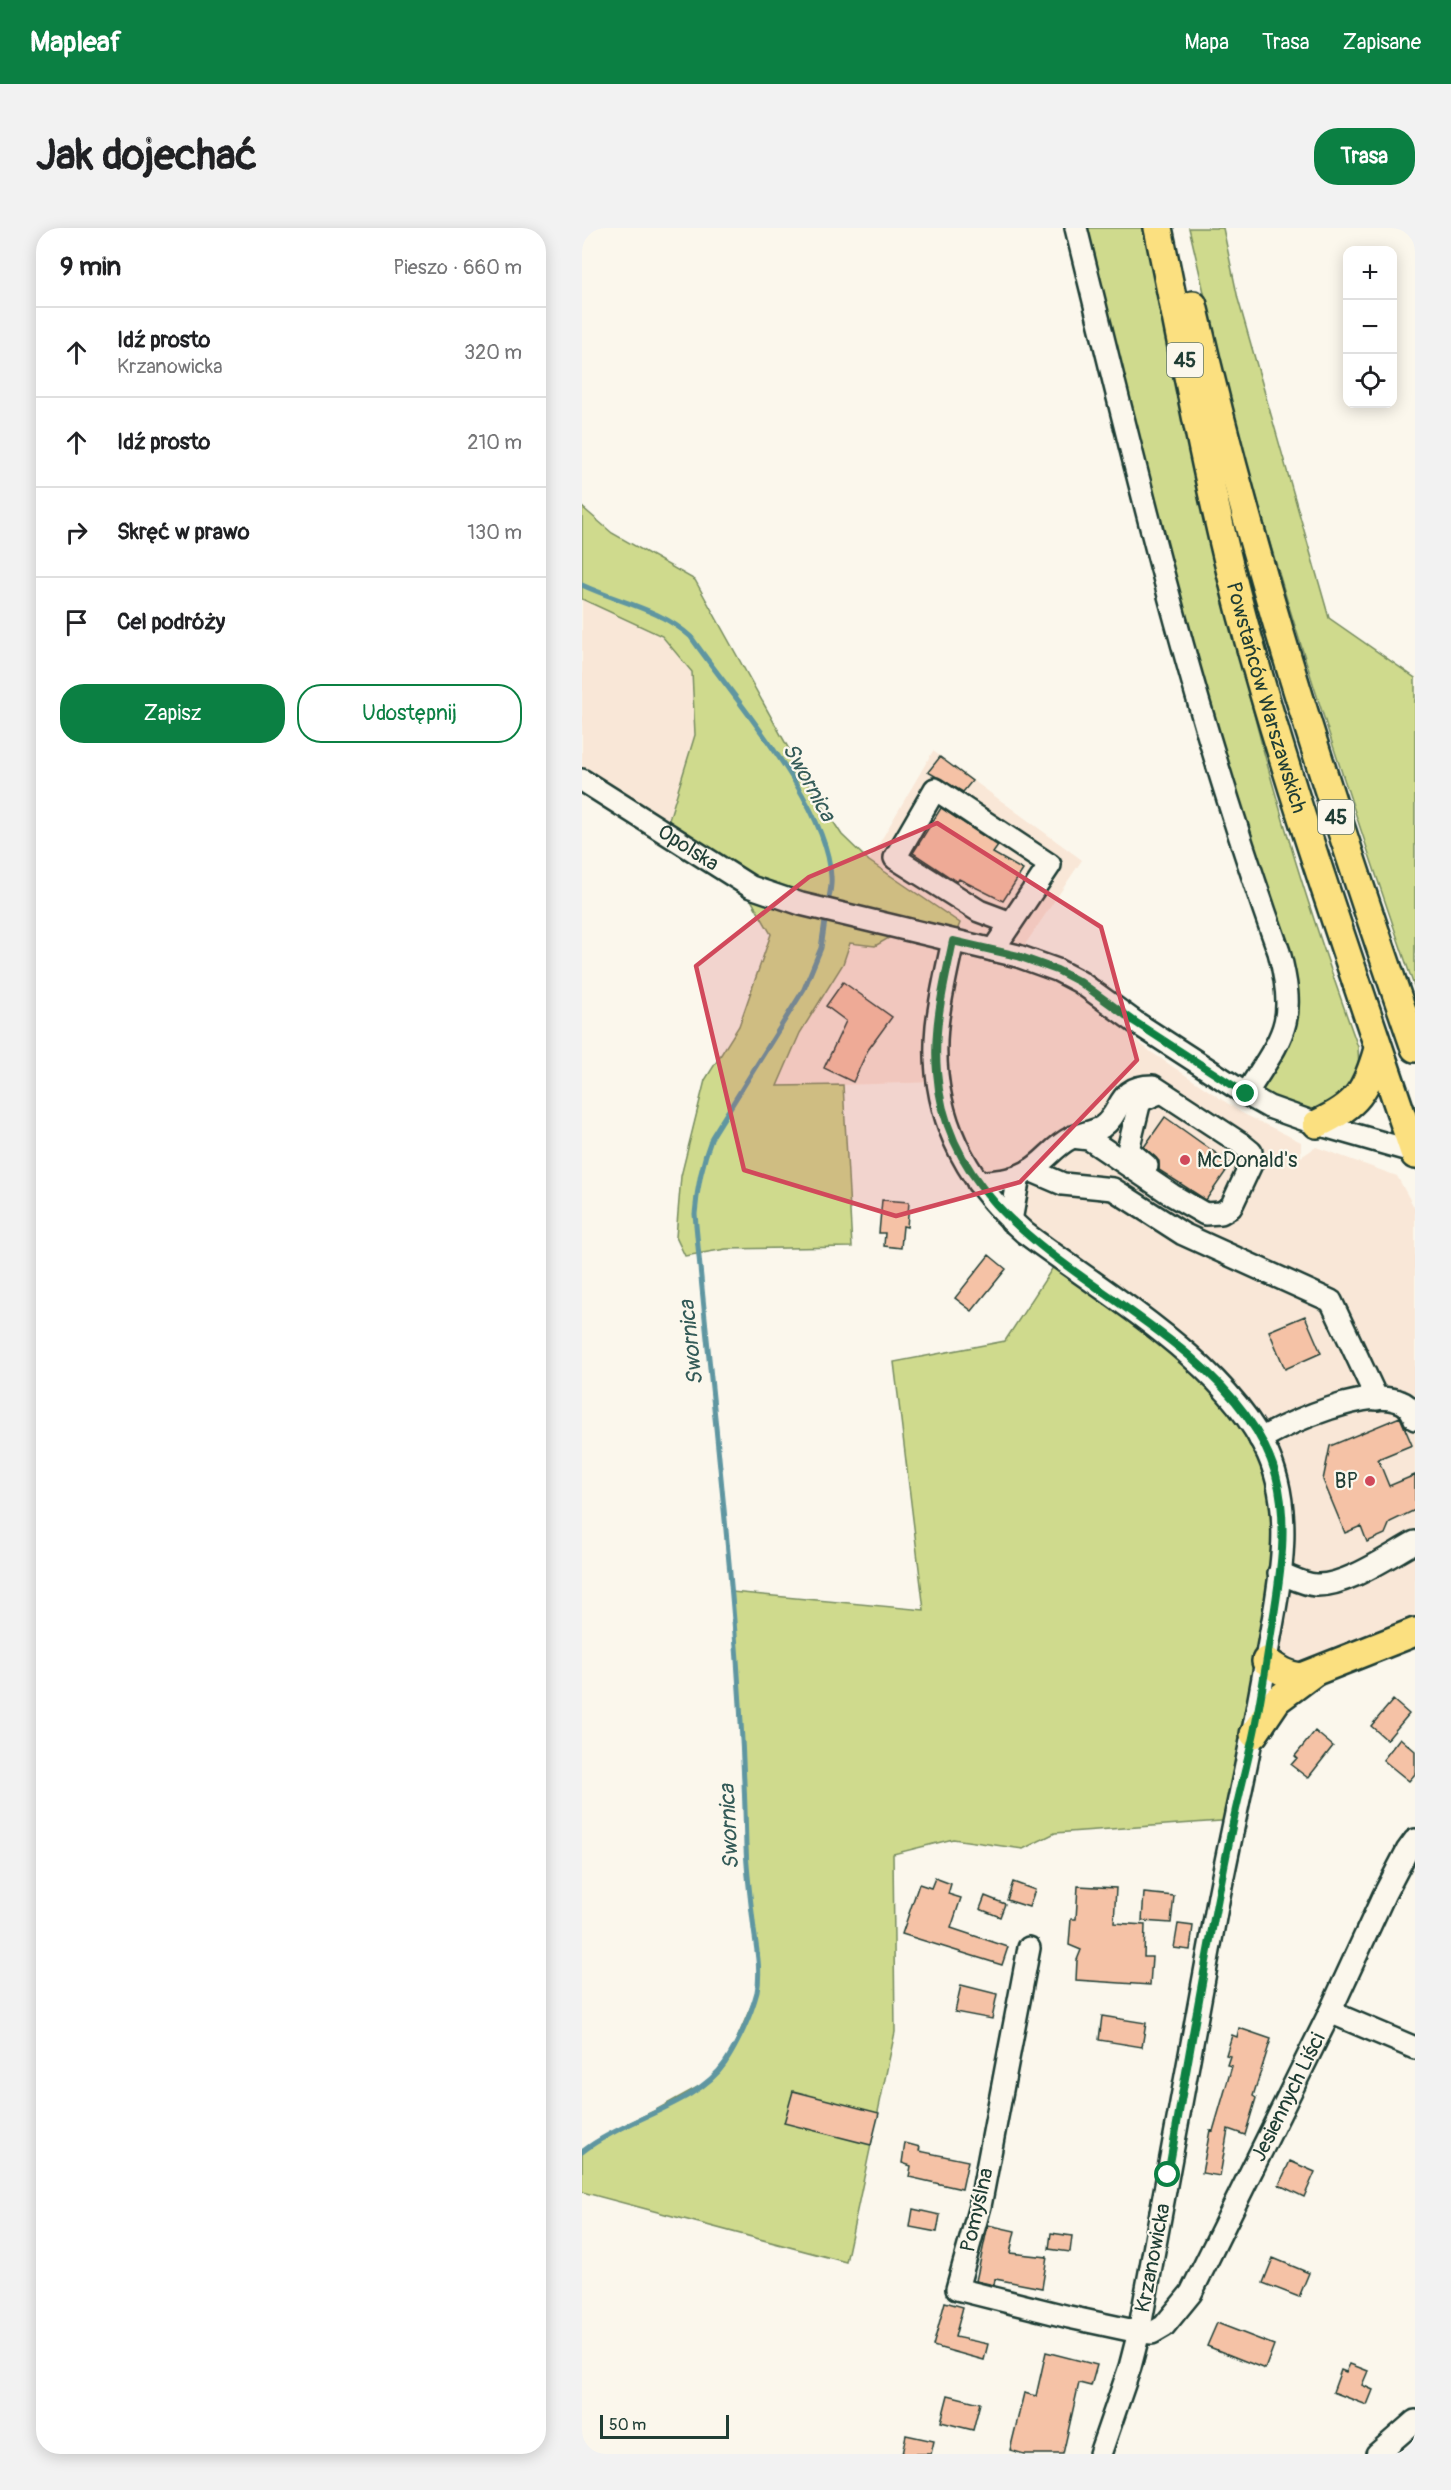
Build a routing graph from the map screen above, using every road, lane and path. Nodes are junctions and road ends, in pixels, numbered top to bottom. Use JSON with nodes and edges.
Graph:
{"nodes":[{"id":1,"x":1076,"y":228,"type":"edge"},
{"id":2,"x":1158,"y":228,"type":"edge"},
{"id":3,"x":1175,"y":228,"type":"edge"},
{"id":4,"x":582,"y":780,"type":"edge"},
{"id":5,"x":1011,"y":923,"type":"junction"},
{"id":6,"x":953,"y":941,"type":"junction"},
{"id":7,"x":993,"y":950,"type":"junction"},
{"id":8,"x":1415,"y":1048,"type":"edge"},
{"id":9,"x":1378,"y":1049,"type":"junction"},
{"id":10,"x":1161,"y":1092,"type":"junction"},
{"id":11,"x":1246,"y":1094,"type":"junction"},
{"id":12,"x":1317,"y":1124,"type":"junction"},
{"id":13,"x":1104,"y":1125,"type":"junction"},
{"id":14,"x":1072,"y":1137,"type":"junction"},
{"id":15,"x":1119,"y":1152,"type":"junction"},
{"id":16,"x":1415,"y":1153,"type":"edge"},
{"id":17,"x":1025,"y":1173,"type":"junction"},
{"id":18,"x":978,"y":1183,"type":"junction"},
{"id":19,"x":1011,"y":1221,"type":"junction"},
{"id":20,"x":1377,"y":1399,"type":"junction"},
{"id":21,"x":1415,"y":1419,"type":"edge"},
{"id":22,"x":1260,"y":1439,"type":"junction"},
{"id":23,"x":1415,"y":1542,"type":"edge"},
{"id":24,"x":1279,"y":1573,"type":"junction"},
{"id":25,"x":1415,"y":1632,"type":"edge"},
{"id":26,"x":1266,"y":1661,"type":"junction"},
{"id":27,"x":1312,"y":1674,"type":"junction"},
{"id":28,"x":1254,"y":1734,"type":"junction"},
{"id":29,"x":1415,"y":1840,"type":"edge"},
{"id":30,"x":1029,"y":1948,"type":"dead end"},
{"id":31,"x":1330,"y":2012,"type":"junction"},
{"id":32,"x":1415,"y":2048,"type":"edge"},
{"id":33,"x":1139,"y":2332,"type":"junction"},
{"id":34,"x":1415,"y":2421,"type":"edge"},
{"id":35,"x":1100,"y":2454,"type":"edge"},
{"id":36,"x":1377,"y":2454,"type":"edge"}],
"edges":[{"from":1,"to":11,"type":"street"},
{"from":2,"to":9,"type":"main road","name":"Powstańców Warszawskich","number":"45"},
{"from":3,"to":8,"type":"main road","name":"Powstańców Warszawskich","number":"45"},
{"from":4,"to":6,"type":"street","name":"Opolska"},
{"from":5,"to":5,"type":"street"},
{"from":5,"to":7,"type":"street"},
{"from":6,"to":7,"type":"street","name":"Opolska"},
{"from":6,"to":18,"type":"street","name":"Krzanowicka"},
{"from":7,"to":11,"type":"street","name":"Opolska"},
{"from":9,"to":12,"type":"main road"},
{"from":9,"to":16,"type":"main road","name":"Powstańców Warszawskich","number":"45"},
{"from":10,"to":13,"type":"street"},
{"from":10,"to":15,"type":"street"},
{"from":10,"to":15,"type":"street"},
{"from":11,"to":12,"type":"street","name":"Opolska"},
{"from":12,"to":16,"type":"street","name":"Opolska"},
{"from":13,"to":14,"type":"street"},
{"from":13,"to":15,"type":"street"},
{"from":14,"to":15,"type":"street"},
{"from":14,"to":17,"type":"street"},
{"from":17,"to":18,"type":"street"},
{"from":17,"to":19,"type":"street"},
{"from":17,"to":20,"type":"street"},
{"from":18,"to":19,"type":"street","name":"Krzanowicka"},
{"from":19,"to":22,"type":"street","name":"Krzanowicka"},
{"from":20,"to":21,"type":"street"},
{"from":20,"to":22,"type":"street"},
{"from":22,"to":24,"type":"street","name":"Krzanowicka"},
{"from":23,"to":24,"type":"street"},
{"from":24,"to":26,"type":"street","name":"Krzanowicka"},
{"from":25,"to":27,"type":"main road"},
{"from":26,"to":27,"type":"main road"},
{"from":26,"to":28,"type":"street","name":"Krzanowicka"},
{"from":27,"to":28,"type":"main road"},
{"from":28,"to":33,"type":"street","name":"Krzanowicka"},
{"from":29,"to":31,"type":"street","name":"Jesiennych Liści"},
{"from":30,"to":33,"type":"street","name":"Pomyślna"},
{"from":31,"to":32,"type":"street"},
{"from":31,"to":33,"type":"street","name":"Jesiennych Liści"},
{"from":33,"to":35,"type":"street","name":"Krzanowicka"},
{"from":34,"to":36,"type":"street"}]}
